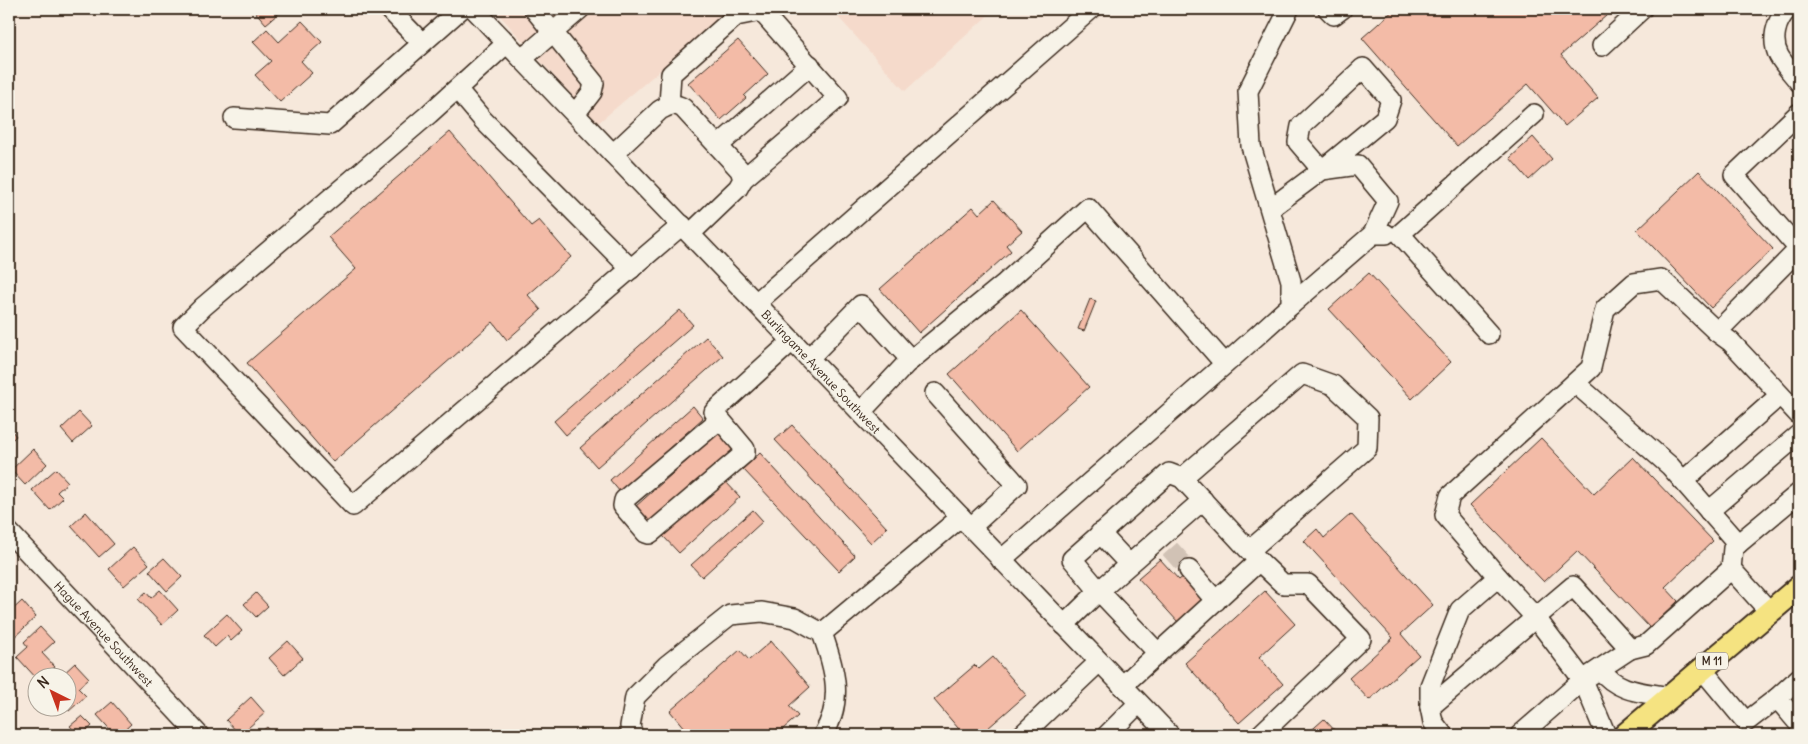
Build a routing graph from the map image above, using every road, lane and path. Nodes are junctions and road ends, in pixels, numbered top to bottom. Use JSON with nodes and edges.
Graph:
{"nodes":[{"id":1,"x":389,"y":9,"type":"edge"},
{"id":2,"x":461,"y":9,"type":"edge"},
{"id":3,"x":474,"y":9,"type":"edge"},
{"id":4,"x":534,"y":9,"type":"edge"},
{"id":5,"x":580,"y":9,"type":"edge"},
{"id":6,"x":1091,"y":9,"type":"edge"},
{"id":7,"x":1288,"y":9,"type":"edge"},
{"id":8,"x":1328,"y":9,"type":"edge"},
{"id":9,"x":1342,"y":9,"type":"edge"},
{"id":10,"x":1642,"y":9,"type":"edge"},
{"id":11,"x":1788,"y":9,"type":"edge"},
{"id":12,"x":552,"y":33,"type":"junction"},
{"id":13,"x":422,"y":43,"type":"junction"},
{"id":14,"x":506,"y":43,"type":"junction"},
{"id":15,"x":1602,"y":46,"type":"dead end"},
{"id":16,"x":522,"y":59,"type":"junction"},
{"id":17,"x":810,"y":65,"type":"junction"},
{"id":18,"x":1799,"y":82,"type":"edge"},
{"id":19,"x":457,"y":89,"type":"junction"},
{"id":20,"x":669,"y":105,"type":"junction"},
{"id":21,"x":1799,"y":112,"type":"edge"},
{"id":22,"x":575,"y":114,"type":"junction"},
{"id":23,"x":1534,"y":114,"type":"dead end"},
{"id":24,"x":234,"y":118,"type":"dead end"},
{"id":25,"x":718,"y":146,"type":"junction"},
{"id":26,"x":613,"y":154,"type":"junction"},
{"id":27,"x":1322,"y":170,"type":"junction"},
{"id":28,"x":743,"y":178,"type":"junction"},
{"id":29,"x":1270,"y":208,"type":"junction"},
{"id":30,"x":686,"y":230,"type":"junction"},
{"id":31,"x":1373,"y":234,"type":"junction"},
{"id":32,"x":1400,"y":234,"type":"junction"},
{"id":33,"x":1799,"y":249,"type":"edge"},
{"id":34,"x":631,"y":269,"type":"junction"},
{"id":35,"x":756,"y":303,"type":"junction"},
{"id":36,"x":1291,"y":305,"type":"junction"},
{"id":37,"x":1717,"y":332,"type":"junction"},
{"id":38,"x":1489,"y":334,"type":"dead end"},
{"id":39,"x":792,"y":341,"type":"junction"},
{"id":40,"x":809,"y":358,"type":"junction"},
{"id":41,"x":911,"y":360,"type":"junction"},
{"id":42,"x":1225,"y":364,"type":"junction"},
{"id":43,"x":1575,"y":383,"type":"junction"},
{"id":44,"x":935,"y":393,"type":"dead end"},
{"id":45,"x":1780,"y":395,"type":"junction"},
{"id":46,"x":861,"y":412,"type":"junction"},
{"id":47,"x":1799,"y":415,"type":"edge"},
{"id":48,"x":719,"y":420,"type":"junction"},
{"id":49,"x":1799,"y":434,"type":"edge"},
{"id":50,"x":1182,"y":478,"type":"junction"},
{"id":51,"x":1683,"y":481,"type":"junction"},
{"id":52,"x":1799,"y":493,"type":"edge"},
{"id":53,"x":1203,"y":500,"type":"junction"},
{"id":54,"x":1709,"y":511,"type":"junction"},
{"id":55,"x":966,"y":522,"type":"junction"},
{"id":56,"x":9,"y":532,"type":"edge"},
{"id":57,"x":1100,"y":533,"type":"junction"},
{"id":58,"x":1738,"y":544,"type":"junction"},
{"id":59,"x":1254,"y":555,"type":"junction"},
{"id":60,"x":1001,"y":560,"type":"junction"},
{"id":61,"x":1130,"y":564,"type":"junction"},
{"id":62,"x":1731,"y":569,"type":"junction"},
{"id":63,"x":1189,"y":570,"type":"tunnel mouth"},
{"id":64,"x":1498,"y":577,"type":"junction"},
{"id":65,"x":1799,"y":587,"type":"edge"},
{"id":66,"x":1099,"y":591,"type":"junction"},
{"id":67,"x":1216,"y":600,"type":"junction"},
{"id":68,"x":1770,"y":612,"type":"junction"},
{"id":69,"x":1536,"y":618,"type":"junction"},
{"id":70,"x":1064,"y":625,"type":"junction"},
{"id":71,"x":822,"y":633,"type":"junction"},
{"id":72,"x":1630,"y":649,"type":"junction"},
{"id":73,"x":1158,"y":653,"type":"junction"},
{"id":74,"x":1099,"y":662,"type":"junction"},
{"id":75,"x":1600,"y":668,"type":"junction"},
{"id":76,"x":1702,"y":669,"type":"junction"},
{"id":77,"x":1799,"y":678,"type":"edge"},
{"id":78,"x":1583,"y":680,"type":"junction"},
{"id":79,"x":1122,"y":686,"type":"junction"},
{"id":80,"x":1670,"y":697,"type":"junction"},
{"id":81,"x":1777,"y":698,"type":"junction"},
{"id":82,"x":1138,"y":704,"type":"junction"},
{"id":83,"x":1430,"y":707,"type":"junction"},
{"id":84,"x":1798,"y":722,"type":"edge"},
{"id":85,"x":199,"y":735,"type":"edge"},
{"id":86,"x":633,"y":735,"type":"edge"},
{"id":87,"x":822,"y":735,"type":"edge"},
{"id":88,"x":1022,"y":735,"type":"edge"},
{"id":89,"x":1107,"y":735,"type":"edge"},
{"id":90,"x":1170,"y":735,"type":"edge"},
{"id":91,"x":1260,"y":735,"type":"edge"},
{"id":92,"x":1443,"y":735,"type":"edge"},
{"id":93,"x":1520,"y":735,"type":"edge"},
{"id":94,"x":1606,"y":735,"type":"edge"},
{"id":95,"x":1625,"y":735,"type":"edge"}],
"edges":[{"from":1,"to":13,"type":"street"},
{"from":2,"to":13,"type":"street"},
{"from":3,"to":14,"type":"street","name":"Burlingame Avenue Southwest"},
{"from":4,"to":12,"type":"street"},
{"from":5,"to":12,"type":"street"},
{"from":6,"to":35,"type":"street"},
{"from":7,"to":29,"type":"street"},
{"from":8,"to":9,"type":"street"},
{"from":10,"to":15,"type":"street"},
{"from":11,"to":18,"type":"street"},
{"from":12,"to":16,"type":"street"},
{"from":12,"to":22,"type":"street"},
{"from":13,"to":24,"type":"street"},
{"from":14,"to":16,"type":"street","name":"Burlingame Avenue Southwest"},
{"from":14,"to":19,"type":"street"},
{"from":16,"to":22,"type":"street","name":"Burlingame Avenue Southwest"},
{"from":17,"to":20,"type":"street"},
{"from":17,"to":25,"type":"street"},
{"from":17,"to":28,"type":"street"},
{"from":19,"to":34,"type":"street"},
{"from":19,"to":34,"type":"street"},
{"from":20,"to":25,"type":"street"},
{"from":20,"to":26,"type":"street"},
{"from":21,"to":33,"type":"street"},
{"from":22,"to":26,"type":"street","name":"Burlingame Avenue Southwest"},
{"from":23,"to":32,"type":"street"},
{"from":25,"to":28,"type":"street"},
{"from":26,"to":30,"type":"street","name":"Burlingame Avenue Southwest"},
{"from":27,"to":27,"type":"street"},
{"from":27,"to":29,"type":"street"},
{"from":27,"to":31,"type":"street"},
{"from":28,"to":30,"type":"street"},
{"from":29,"to":36,"type":"street"},
{"from":30,"to":34,"type":"street"},
{"from":30,"to":35,"type":"street","name":"Burlingame Avenue Southwest"},
{"from":31,"to":32,"type":"street"},
{"from":31,"to":36,"type":"street"},
{"from":32,"to":38,"type":"street"},
{"from":33,"to":37,"type":"street"},
{"from":35,"to":39,"type":"street","name":"Burlingame Avenue Southwest"},
{"from":36,"to":42,"type":"street"},
{"from":37,"to":43,"type":"street"},
{"from":37,"to":45,"type":"street"},
{"from":39,"to":40,"type":"street","name":"Burlingame Avenue Southwest"},
{"from":39,"to":48,"type":"street"},
{"from":40,"to":41,"type":"street"},
{"from":40,"to":46,"type":"street","name":"Burlingame Avenue Southwest"},
{"from":41,"to":42,"type":"street"},
{"from":41,"to":46,"type":"street"},
{"from":42,"to":60,"type":"street"},
{"from":43,"to":51,"type":"street"},
{"from":43,"to":64,"type":"street"},
{"from":44,"to":55,"type":"street"},
{"from":45,"to":47,"type":"street"},
{"from":45,"to":51,"type":"street"},
{"from":46,"to":55,"type":"street","name":"Burlingame Avenue Southwest"},
{"from":48,"to":48,"type":"street"},
{"from":49,"to":54,"type":"street"},
{"from":50,"to":53,"type":"street"},
{"from":50,"to":57,"type":"street"},
{"from":50,"to":59,"type":"street"},
{"from":51,"to":54,"type":"street"},
{"from":52,"to":58,"type":"street"},
{"from":53,"to":59,"type":"street"},
{"from":53,"to":61,"type":"street"},
{"from":54,"to":58,"type":"street"},
{"from":55,"to":60,"type":"street","name":"Burlingame Avenue Southwest"},
{"from":55,"to":71,"type":"street"},
{"from":56,"to":85,"type":"street","name":"Hague Avenue Southwest"},
{"from":57,"to":61,"type":"street"},
{"from":57,"to":66,"type":"street"},
{"from":58,"to":62,"type":"street"},
{"from":59,"to":67,"type":"street"},
{"from":59,"to":91,"type":"street"},
{"from":60,"to":70,"type":"street","name":"Burlingame Avenue Southwest"},
{"from":61,"to":66,"type":"street"},
{"from":62,"to":68,"type":"street"},
{"from":62,"to":72,"type":"street"},
{"from":63,"to":67,"type":"street"},
{"from":64,"to":69,"type":"street"},
{"from":64,"to":83,"type":"street"},
{"from":65,"to":68,"type":"main road","number":"M 11"},
{"from":66,"to":70,"type":"street"},
{"from":66,"to":73,"type":"street"},
{"from":67,"to":73,"type":"street"},
{"from":68,"to":76,"type":"main road","number":"M 11"},
{"from":69,"to":72,"type":"street"},
{"from":69,"to":78,"type":"street"},
{"from":69,"to":83,"type":"street"},
{"from":70,"to":74,"type":"street","name":"Burlingame Avenue Southwest"},
{"from":71,"to":86,"type":"street"},
{"from":71,"to":87,"type":"street"},
{"from":72,"to":75,"type":"street"},
{"from":73,"to":79,"type":"street"},
{"from":74,"to":79,"type":"street","name":"Burlingame Avenue Southwest"},
{"from":74,"to":88,"type":"street"},
{"from":75,"to":78,"type":"street"},
{"from":75,"to":80,"type":"street"},
{"from":76,"to":80,"type":"main road","number":"M 11"},
{"from":76,"to":81,"type":"street"},
{"from":77,"to":81,"type":"street"},
{"from":78,"to":93,"type":"street"},
{"from":78,"to":94,"type":"street"},
{"from":79,"to":82,"type":"street","name":"Burlingame Avenue Southwest"},
{"from":80,"to":95,"type":"main road","number":"M 11"},
{"from":81,"to":84,"type":"street"},
{"from":82,"to":89,"type":"street"},
{"from":82,"to":90,"type":"street","name":"Burlingame Avenue Southwest"},
{"from":83,"to":92,"type":"street"}]}
